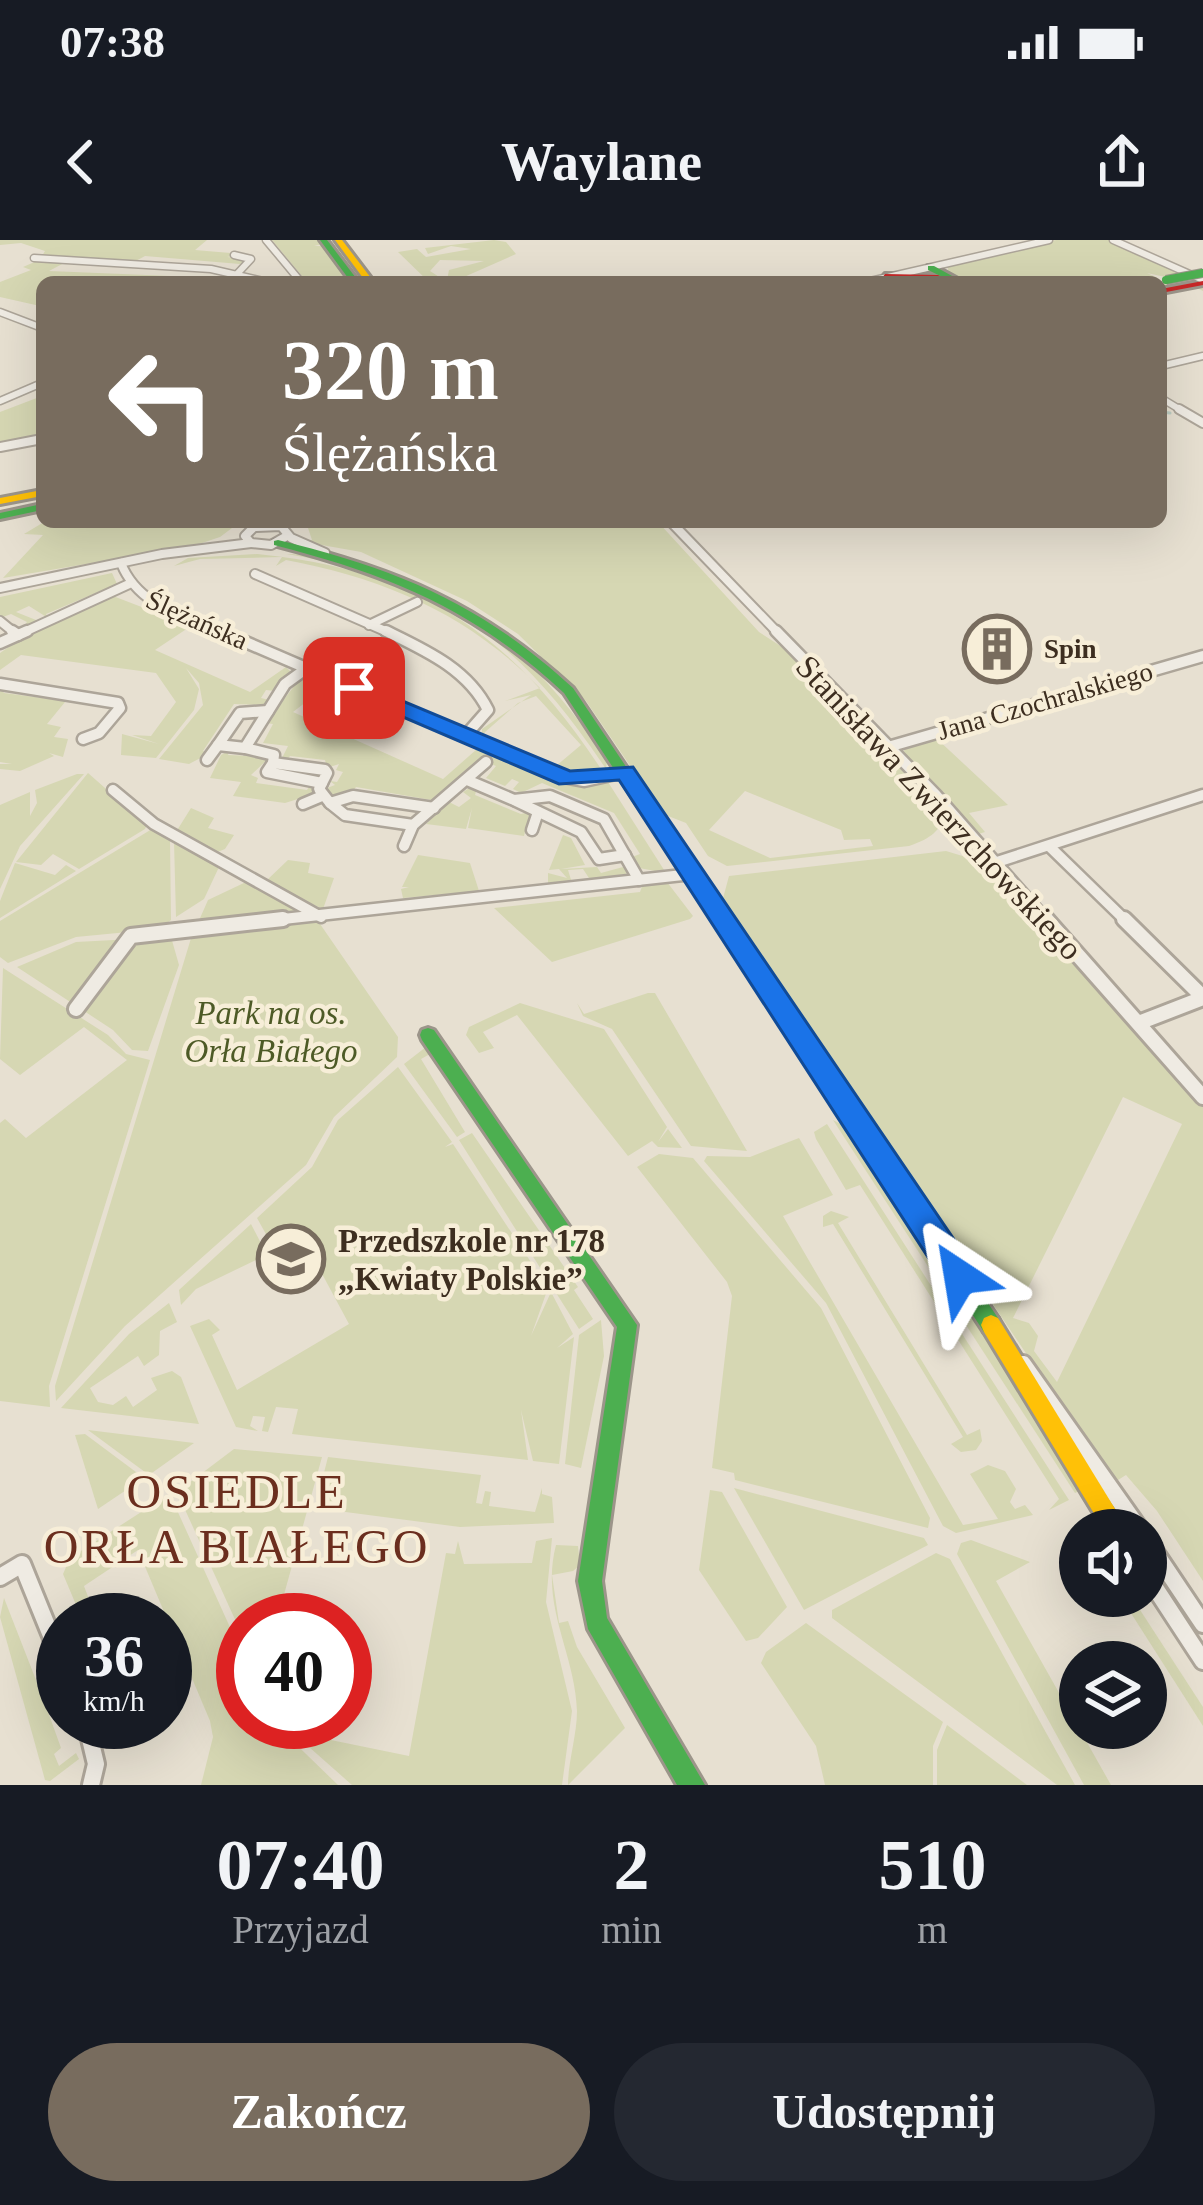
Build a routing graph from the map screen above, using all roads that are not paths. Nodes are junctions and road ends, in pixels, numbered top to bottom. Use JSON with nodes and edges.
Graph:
{"nodes":[{"id":1,"x":266,"y":240,"type":"edge"},
{"id":2,"x":323,"y":240,"type":"edge"},
{"id":3,"x":338,"y":240,"type":"edge"},
{"id":4,"x":1048,"y":240,"type":"edge"},
{"id":5,"x":1113,"y":240,"type":"edge"},
{"id":6,"x":234,"y":256,"type":"dead end"},
{"id":7,"x":34,"y":258,"type":"dead end"},
{"id":8,"x":940,"y":273,"type":"edge"},
{"id":9,"x":237,"y":274,"type":"junction"},
{"id":10,"x":244,"y":276,"type":"edge"},
{"id":11,"x":296,"y":276,"type":"edge"},
{"id":12,"x":350,"y":276,"type":"edge"},
{"id":13,"x":365,"y":276,"type":"edge"},
{"id":14,"x":908,"y":276,"type":"edge"},
{"id":15,"x":1203,"y":278,"type":"edge"},
{"id":16,"x":1167,"y":285,"type":"edge"},
{"id":17,"x":0,"y":312,"type":"edge"},
{"id":18,"x":36,"y":326,"type":"edge"},
{"id":19,"x":1203,"y":359,"type":"edge"},
{"id":20,"x":1167,"y":368,"type":"edge"},
{"id":21,"x":1167,"y":368,"type":"edge"},
{"id":22,"x":36,"y":385,"type":"edge"},
{"id":23,"x":1167,"y":398,"type":"edge"},
{"id":24,"x":0,"y":400,"type":"edge"},
{"id":25,"x":1203,"y":419,"type":"edge"},
{"id":26,"x":36,"y":440,"type":"edge"},
{"id":27,"x":0,"y":447,"type":"edge"},
{"id":28,"x":36,"y":494,"type":"edge"},
{"id":29,"x":0,"y":501,"type":"edge"},
{"id":30,"x":36,"y":508,"type":"edge"},
{"id":31,"x":0,"y":515,"type":"edge"},
{"id":32,"x":256,"y":528,"type":"edge"},
{"id":33,"x":286,"y":528,"type":"edge"},
{"id":34,"x":677,"y":528,"type":"edge"},
{"id":35,"x":283,"y":539,"type":"junction"},
{"id":36,"x":248,"y":540,"type":"junction"},
{"id":37,"x":121,"y":562,"type":"junction"},
{"id":38,"x":255,"y":574,"type":"dead end"},
{"id":39,"x":129,"y":584,"type":"junction"},
{"id":40,"x":0,"y":588,"type":"edge"},
{"id":41,"x":417,"y":602,"type":"dead end"},
{"id":42,"x":0,"y":621,"type":"edge"},
{"id":43,"x":369,"y":625,"type":"junction"},
{"id":44,"x":18,"y":634,"type":"junction"},
{"id":45,"x":0,"y":643,"type":"edge"},
{"id":46,"x":1203,"y":656,"type":"edge"},
{"id":47,"x":307,"y":668,"type":"junction"},
{"id":48,"x":0,"y":685,"type":"edge"},
{"id":49,"x":268,"y":711,"type":"junction"},
{"id":50,"x":466,"y":735,"type":"junction"},
{"id":51,"x":83,"y":740,"type":"dead end"},
{"id":52,"x":218,"y":745,"type":"junction"},
{"id":53,"x":888,"y":747,"type":"junction"},
{"id":54,"x":245,"y":748,"type":"junction"},
{"id":55,"x":207,"y":760,"type":"dead end"},
{"id":56,"x":486,"y":762,"type":"dead end"},
{"id":57,"x":625,"y":772,"type":"junction"},
{"id":58,"x":467,"y":780,"type":"junction"},
{"id":59,"x":113,"y":790,"type":"dead end"},
{"id":60,"x":325,"y":794,"type":"junction"},
{"id":61,"x":1203,"y":795,"type":"edge"},
{"id":62,"x":514,"y":800,"type":"junction"},
{"id":63,"x":304,"y":804,"type":"dead end"},
{"id":64,"x":434,"y":808,"type":"junction"},
{"id":65,"x":538,"y":812,"type":"junction"},
{"id":66,"x":413,"y":825,"type":"junction"},
{"id":67,"x":532,"y":830,"type":"dead end"},
{"id":68,"x":404,"y":846,"type":"dead end"},
{"id":69,"x":1049,"y":846,"type":"junction"},
{"id":70,"x":625,"y":855,"type":"junction"},
{"id":71,"x":994,"y":863,"type":"junction"},
{"id":72,"x":692,"y":874,"type":"junction"},
{"id":73,"x":639,"y":880,"type":"junction"},
{"id":74,"x":322,"y":917,"type":"junction"},
{"id":75,"x":1203,"y":997,"type":"edge"},
{"id":76,"x":76,"y":1010,"type":"dead end"},
{"id":77,"x":1141,"y":1022,"type":"junction"},
{"id":78,"x":428,"y":1035,"type":"dead end"},
{"id":79,"x":1203,"y":1097,"type":"edge"},
{"id":80,"x":1006,"y":1347,"type":"junction"},
{"id":81,"x":1103,"y":1509,"type":"edge"},
{"id":82,"x":1125,"y":1509,"type":"edge"},
{"id":83,"x":1167,"y":1570,"type":"edge"},
{"id":84,"x":0,"y":1577,"type":"edge"},
{"id":85,"x":36,"y":1598,"type":"edge"},
{"id":86,"x":1167,"y":1606,"type":"edge"},
{"id":87,"x":1203,"y":1624,"type":"edge"},
{"id":88,"x":1203,"y":1661,"type":"edge"},
{"id":89,"x":92,"y":1749,"type":"edge"},
{"id":90,"x":91,"y":1785,"type":"edge"},
{"id":91,"x":692,"y":1785,"type":"edge"}],
"edges":[{"from":1,"to":11,"type":"street"},
{"from":2,"to":12,"type":"street"},
{"from":3,"to":13,"type":"street"},
{"from":4,"to":8,"type":"street"},
{"from":5,"to":15,"type":"street"},
{"from":6,"to":9,"type":"street"},
{"from":7,"to":9,"type":"street"},
{"from":8,"to":14,"type":"street"},
{"from":9,"to":10,"type":"street"},
{"from":15,"to":16,"type":"street","bridge":true},
{"from":17,"to":18,"type":"street"},
{"from":19,"to":20,"type":"street"},
{"from":19,"to":21,"type":"street"},
{"from":22,"to":24,"type":"street"},
{"from":23,"to":25,"type":"street"},
{"from":26,"to":27,"type":"street"},
{"from":28,"to":29,"type":"street"},
{"from":30,"to":31,"type":"street"},
{"from":32,"to":36,"type":"street"},
{"from":33,"to":35,"type":"street"},
{"from":34,"to":53,"type":"street","name":"Stanisława Zwierzchowskiego"},
{"from":35,"to":36,"type":"street"},
{"from":35,"to":57,"type":"street"},
{"from":36,"to":37,"type":"street"},
{"from":37,"to":39,"type":"street","name":"Ślężańska"},
{"from":37,"to":40,"type":"street"},
{"from":38,"to":43,"type":"street"},
{"from":39,"to":44,"type":"street"},
{"from":39,"to":47,"type":"street","name":"Ślężańska"},
{"from":41,"to":43,"type":"street"},
{"from":42,"to":44,"type":"street"},
{"from":43,"to":50,"type":"street"},
{"from":44,"to":45,"type":"street"},
{"from":46,"to":53,"type":"street","name":"Jana Czochralskiego"},
{"from":47,"to":49,"type":"street"},
{"from":47,"to":50,"type":"street","name":"Ślężańska"},
{"from":48,"to":51,"type":"street"},
{"from":49,"to":52,"type":"street"},
{"from":49,"to":54,"type":"street"},
{"from":50,"to":57,"type":"street","name":"Ślężańska"},
{"from":52,"to":54,"type":"street"},
{"from":52,"to":55,"type":"street"},
{"from":53,"to":71,"type":"street","name":"Stanisława Zwierzchowskiego"},
{"from":54,"to":60,"type":"street"},
{"from":56,"to":58,"type":"street"},
{"from":57,"to":72,"type":"street"},
{"from":58,"to":62,"type":"street"},
{"from":58,"to":64,"type":"street"},
{"from":59,"to":74,"type":"street"},
{"from":60,"to":63,"type":"street"},
{"from":60,"to":64,"type":"street"},
{"from":60,"to":66,"type":"street"},
{"from":61,"to":69,"type":"street"},
{"from":62,"to":65,"type":"street"},
{"from":62,"to":70,"type":"street"},
{"from":64,"to":66,"type":"street"},
{"from":65,"to":67,"type":"street"},
{"from":65,"to":70,"type":"street"},
{"from":66,"to":68,"type":"street"},
{"from":69,"to":71,"type":"street"},
{"from":69,"to":75,"type":"street"},
{"from":70,"to":73,"type":"street"},
{"from":71,"to":77,"type":"street","name":"Stanisława Zwierzchowskiego"},
{"from":72,"to":73,"type":"street"},
{"from":72,"to":80,"type":"street"},
{"from":73,"to":74,"type":"street"},
{"from":74,"to":76,"type":"street"},
{"from":75,"to":77,"type":"street"},
{"from":77,"to":79,"type":"street","name":"Stanisława Zwierzchowskiego"},
{"from":78,"to":91,"type":"street"},
{"from":80,"to":81,"type":"street"},
{"from":80,"to":82,"type":"street"},
{"from":83,"to":87,"type":"street"},
{"from":84,"to":85,"type":"street"},
{"from":86,"to":88,"type":"street"},
{"from":89,"to":90,"type":"street"}]}
